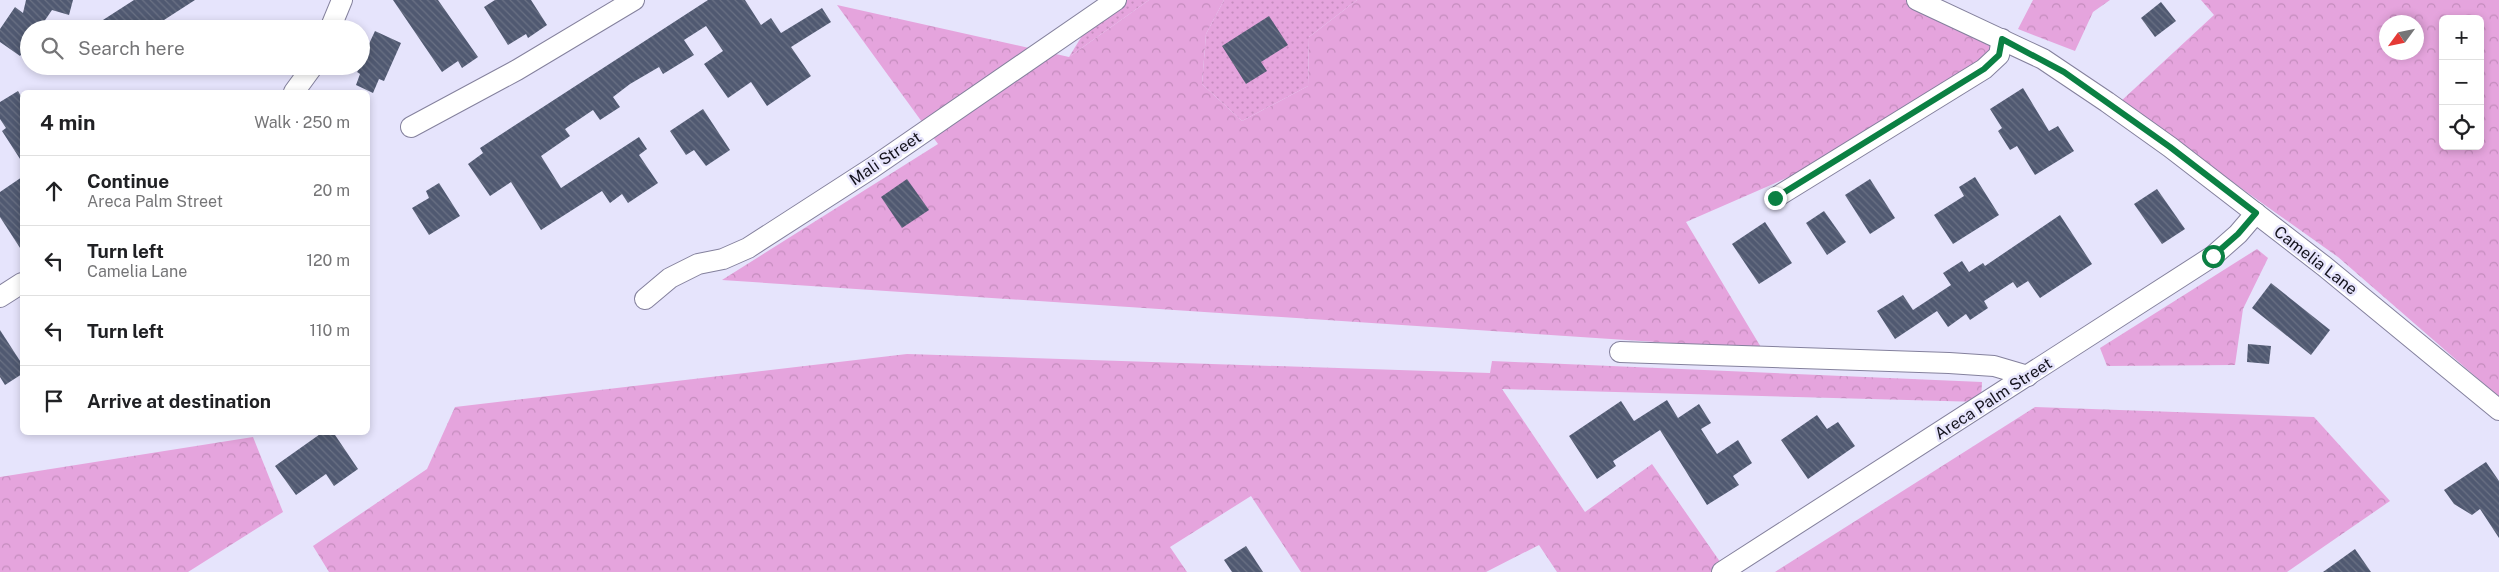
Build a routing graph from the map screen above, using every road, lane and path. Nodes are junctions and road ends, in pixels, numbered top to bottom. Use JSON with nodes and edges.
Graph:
{"nodes":[{"id":1,"x":342,"y":0,"type":"edge"},
{"id":2,"x":634,"y":0,"type":"edge"},
{"id":3,"x":1116,"y":0,"type":"edge"},
{"id":4,"x":1917,"y":0,"type":"edge"},
{"id":5,"x":334,"y":20,"type":"edge"},
{"id":6,"x":2002,"y":39,"type":"junction"},
{"id":7,"x":306,"y":75,"type":"edge"},
{"id":8,"x":295,"y":90,"type":"edge"},
{"id":9,"x":411,"y":127,"type":"dead end"},
{"id":10,"x":1775,"y":198,"type":"dead end"},
{"id":11,"x":2256,"y":213,"type":"junction"},
{"id":12,"x":20,"y":284,"type":"edge"},
{"id":13,"x":0,"y":297,"type":"edge"},
{"id":14,"x":645,"y":299,"type":"dead end"},
{"id":15,"x":1620,"y":352,"type":"dead end"},
{"id":16,"x":2028,"y":376,"type":"junction"},
{"id":17,"x":2499,"y":410,"type":"edge"},
{"id":18,"x":1722,"y":572,"type":"edge"}],
"edges":[{"from":1,"to":5,"type":"street"},
{"from":2,"to":9,"type":"street"},
{"from":3,"to":14,"type":"street","name":"Mali Street"},
{"from":4,"to":6,"type":"street","name":"Camelia Lane"},
{"from":6,"to":10,"type":"street"},
{"from":6,"to":11,"type":"street","name":"Camelia Lane"},
{"from":7,"to":8,"type":"street"},
{"from":11,"to":16,"type":"street","name":"Areca Palm Street"},
{"from":11,"to":17,"type":"street","name":"Camelia Lane"},
{"from":12,"to":13,"type":"street"},
{"from":15,"to":16,"type":"street"},
{"from":16,"to":18,"type":"street","name":"Areca Palm Street"}]}
